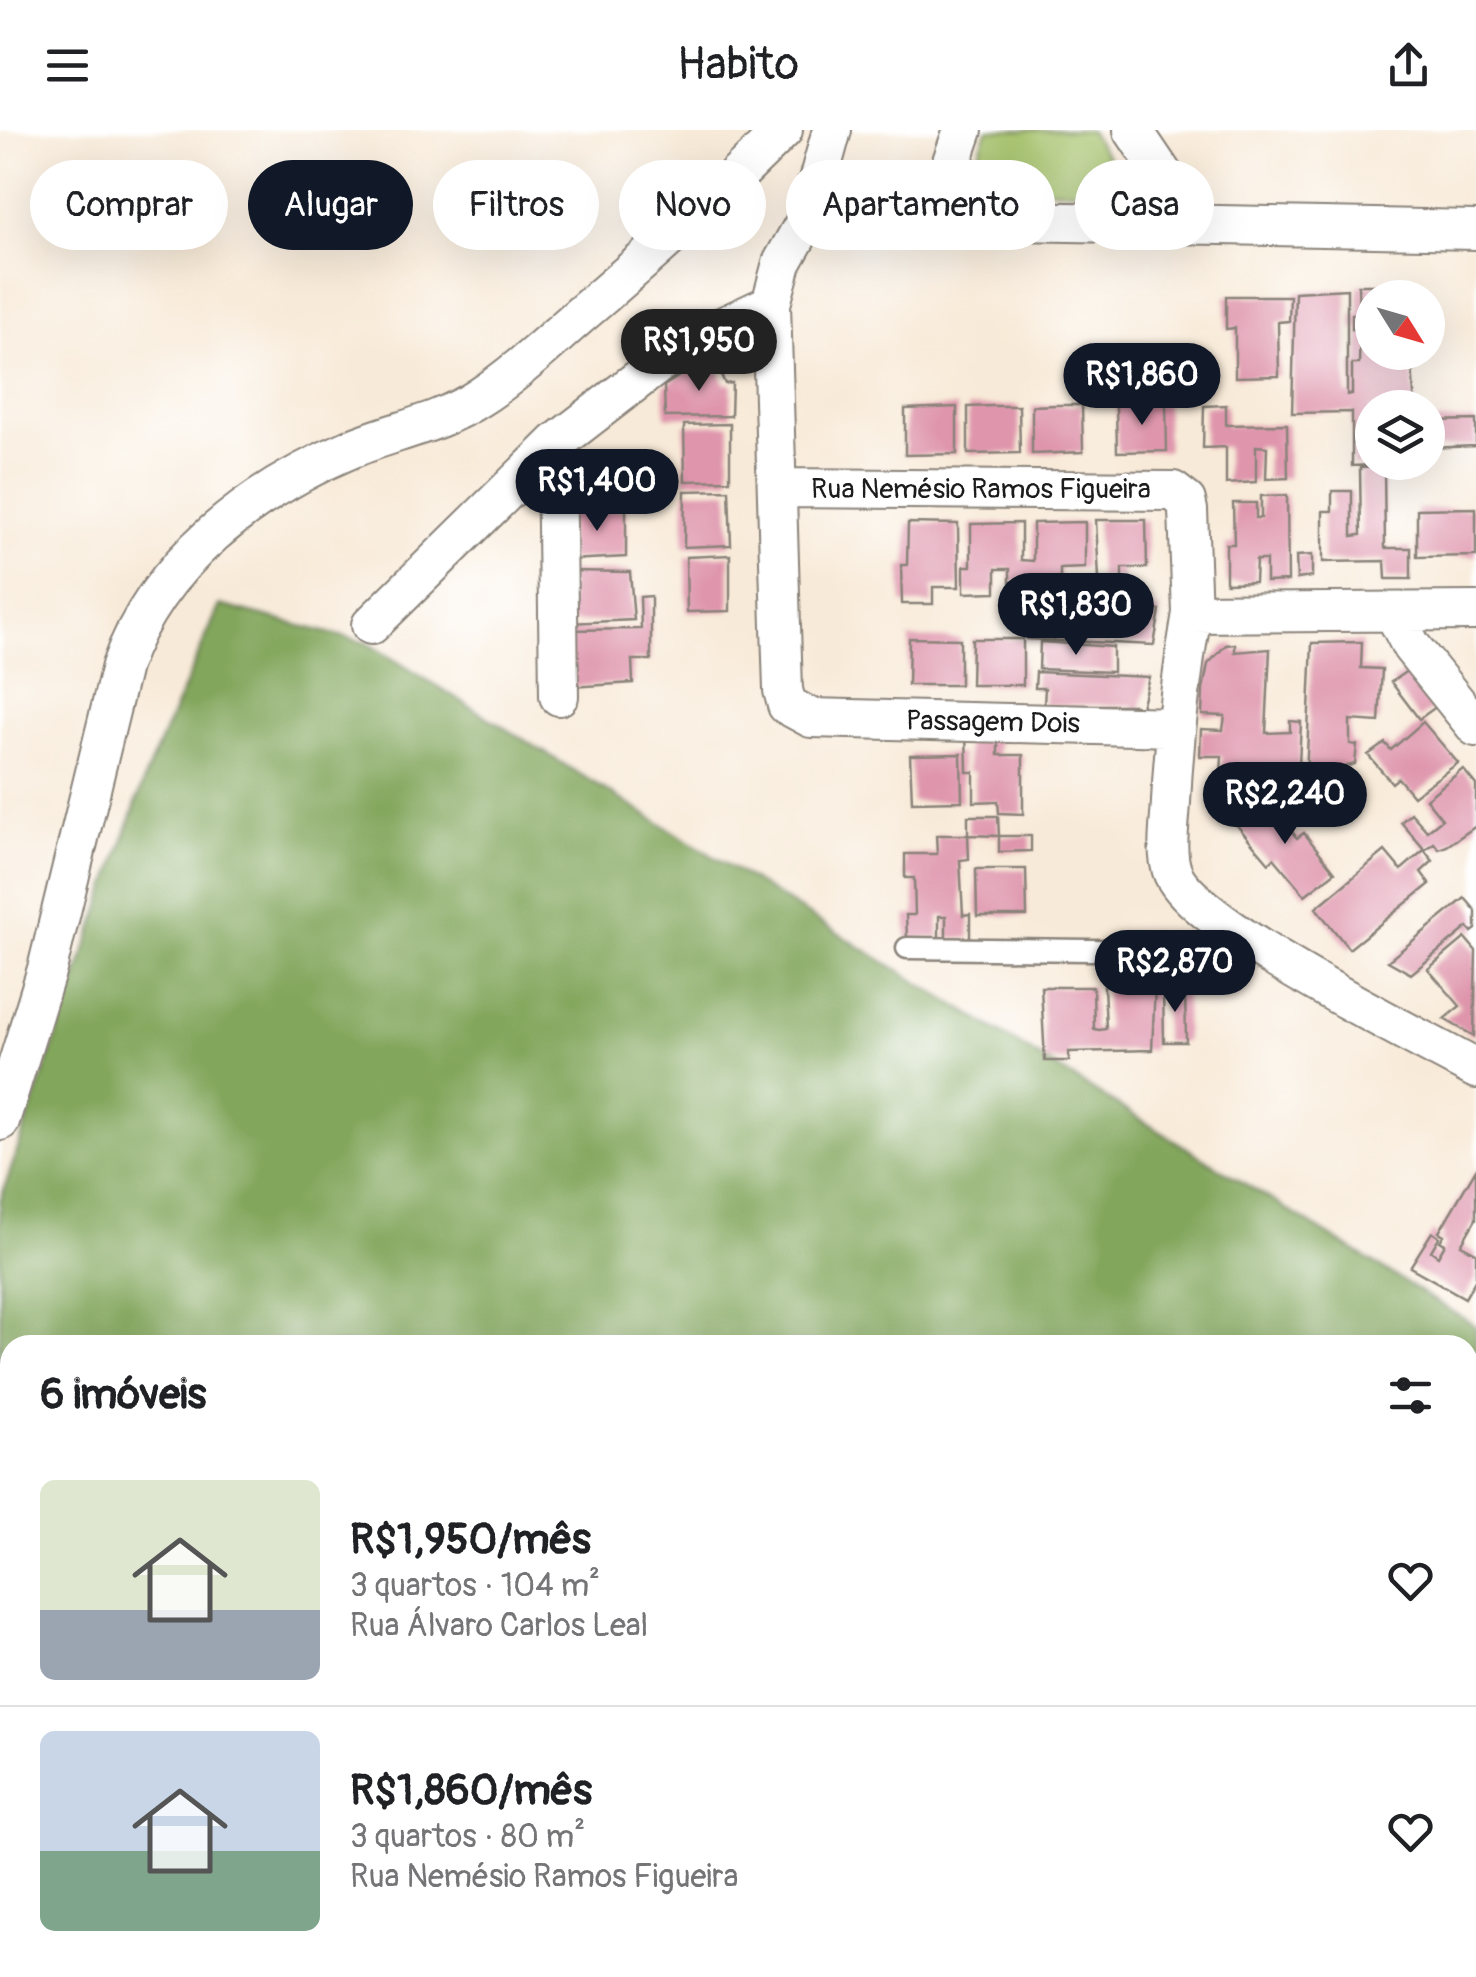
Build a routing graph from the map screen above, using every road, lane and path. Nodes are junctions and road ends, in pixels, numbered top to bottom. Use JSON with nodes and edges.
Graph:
{"nodes":[{"id":1,"x":782,"y":130,"type":"edge"},
{"id":2,"x":832,"y":130,"type":"edge"},
{"id":3,"x":962,"y":130,"type":"edge"},
{"id":4,"x":1133,"y":130,"type":"edge"},
{"id":5,"x":824,"y":160,"type":"edge"},
{"id":6,"x":952,"y":160,"type":"edge"},
{"id":7,"x":1153,"y":160,"type":"edge"},
{"id":8,"x":1214,"y":226,"type":"edge"},
{"id":9,"x":1476,"y":230,"type":"edge"},
{"id":10,"x":789,"y":250,"type":"edge"},
{"id":11,"x":771,"y":304,"type":"junction"},
{"id":12,"x":556,"y":443,"type":"junction"},
{"id":13,"x":780,"y":488,"type":"junction"},
{"id":14,"x":1476,"y":611,"type":"edge"},
{"id":15,"x":1192,"y":613,"type":"junction"},
{"id":16,"x":1394,"y":613,"type":"junction"},
{"id":17,"x":370,"y":625,"type":"dead end"},
{"id":18,"x":560,"y":696,"type":"dead end"},
{"id":19,"x":1174,"y":727,"type":"junction"},
{"id":20,"x":1476,"y":727,"type":"edge"},
{"id":21,"x":907,"y":948,"type":"dead end"},
{"id":22,"x":1268,"y":952,"type":"junction"},
{"id":23,"x":1476,"y":1069,"type":"edge"},
{"id":24,"x":0,"y":1120,"type":"edge"}],
"edges":[{"from":1,"to":24,"type":"street"},
{"from":2,"to":5,"type":"street"},
{"from":3,"to":6,"type":"street"},
{"from":4,"to":7,"type":"street"},
{"from":8,"to":9,"type":"street"},
{"from":10,"to":11,"type":"street"},
{"from":11,"to":12,"type":"street"},
{"from":11,"to":13,"type":"street"},
{"from":12,"to":17,"type":"street"},
{"from":12,"to":18,"type":"street"},
{"from":13,"to":15,"type":"street","name":"Rua Nemésio Ramos Figueira"},
{"from":13,"to":19,"type":"street","name":"Passagem Dois"},
{"from":14,"to":16,"type":"street"},
{"from":15,"to":16,"type":"street"},
{"from":15,"to":19,"type":"street","name":"Rua Nemésio Ramos Figueira"},
{"from":16,"to":20,"type":"street"},
{"from":19,"to":22,"type":"street","name":"Rua Nemésio Ramos Figueira"},
{"from":21,"to":22,"type":"lane"},
{"from":22,"to":23,"type":"street","name":"Rua Nemésio Ramos Figueira"}]}
